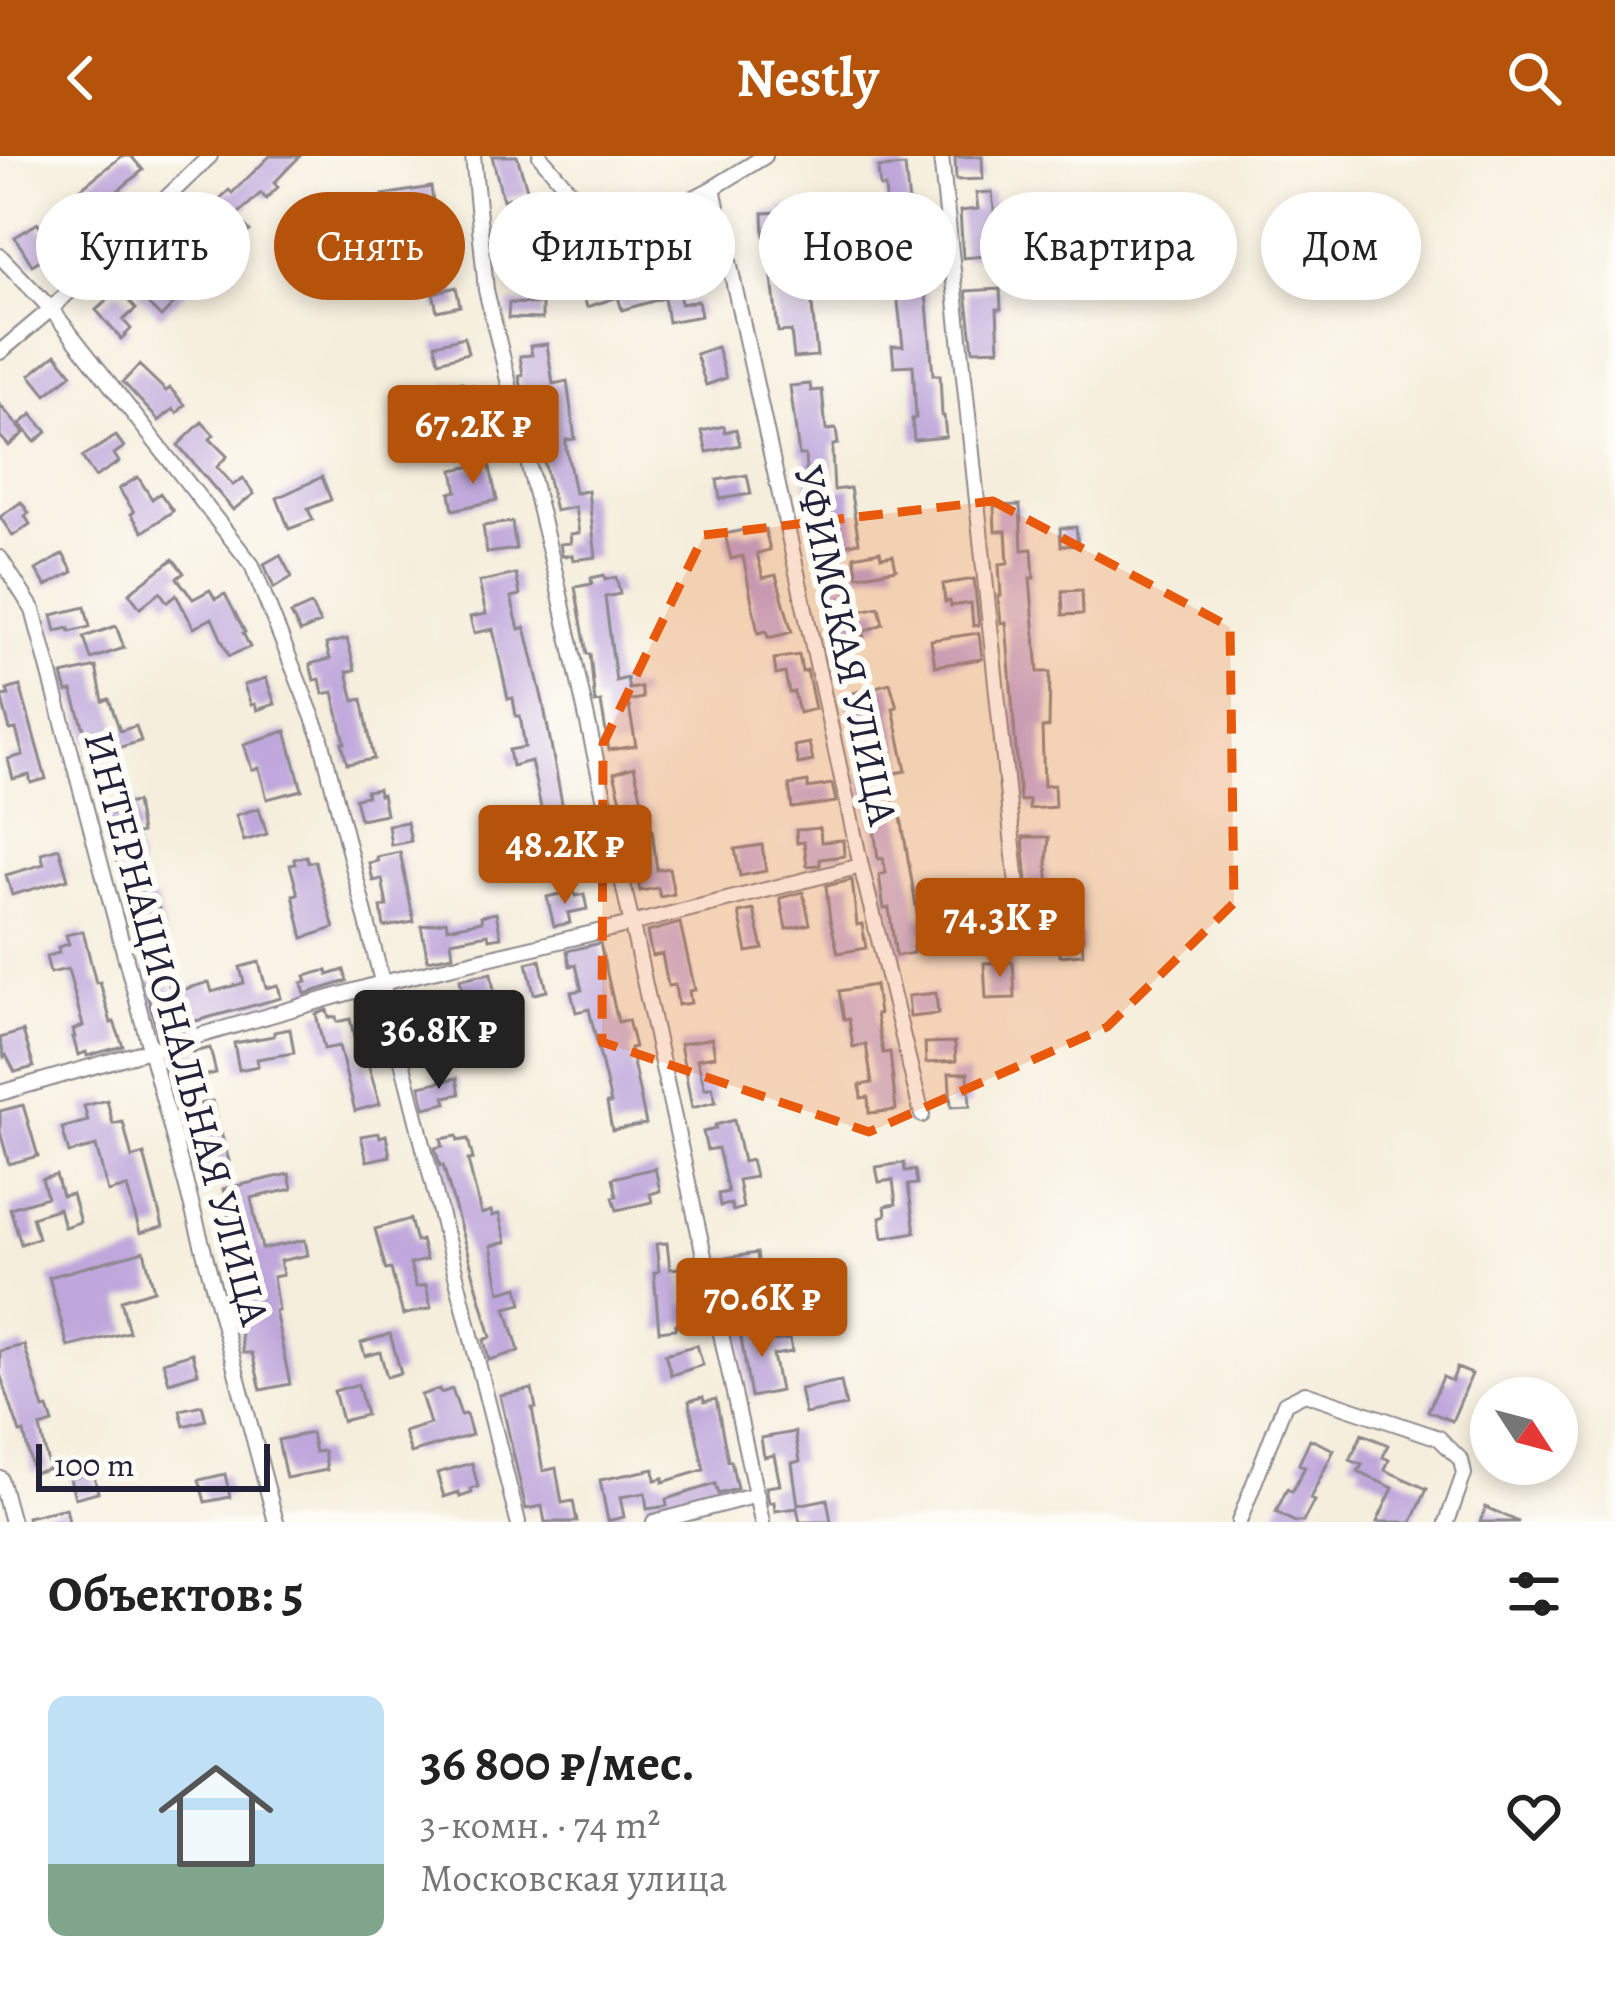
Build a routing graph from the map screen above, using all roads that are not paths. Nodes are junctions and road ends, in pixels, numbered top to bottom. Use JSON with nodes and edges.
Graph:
{"nodes":[{"id":1,"x":210,"y":156,"type":"edge"},
{"id":2,"x":473,"y":156,"type":"edge"},
{"id":3,"x":540,"y":156,"type":"edge"},
{"id":4,"x":765,"y":156,"type":"edge"},
{"id":5,"x":941,"y":156,"type":"edge"},
{"id":6,"x":713,"y":188,"type":"junction"},
{"id":7,"x":0,"y":256,"type":"edge"},
{"id":8,"x":51,"y":309,"type":"junction"},
{"id":9,"x":0,"y":352,"type":"edge"},
{"id":10,"x":0,"y":558,"type":"edge"},
{"id":11,"x":861,"y":866,"type":"junction"},
{"id":12,"x":1022,"y":923,"type":"dead end"},
{"id":13,"x":631,"y":924,"type":"junction"},
{"id":14,"x":382,"y":982,"type":"junction"},
{"id":15,"x":149,"y":1050,"type":"junction"},
{"id":16,"x":0,"y":1093,"type":"edge"},
{"id":17,"x":922,"y":1114,"type":"dead end"},
{"id":18,"x":0,"y":1478,"type":"edge"},
{"id":19,"x":757,"y":1495,"type":"junction"},
{"id":20,"x":12,"y":1522,"type":"edge"},
{"id":21,"x":276,"y":1522,"type":"edge"},
{"id":22,"x":518,"y":1522,"type":"edge"},
{"id":23,"x":654,"y":1522,"type":"edge"},
{"id":24,"x":763,"y":1522,"type":"edge"},
{"id":25,"x":1239,"y":1522,"type":"edge"},
{"id":26,"x":1447,"y":1522,"type":"edge"}],
"edges":[{"from":1,"to":8,"type":"street"},
{"from":2,"to":13,"type":"street"},
{"from":3,"to":6,"type":"street"},
{"from":4,"to":6,"type":"street"},
{"from":5,"to":12,"type":"street"},
{"from":6,"to":11,"type":"street","name":"УФИМСКАЯ УЛИЦА"},
{"from":7,"to":8,"type":"street"},
{"from":8,"to":9,"type":"street"},
{"from":8,"to":14,"type":"street"},
{"from":10,"to":15,"type":"street","name":"ИНТЕРНАЦИОНАЛЬНАЯ УЛИЦА"},
{"from":11,"to":13,"type":"street"},
{"from":11,"to":17,"type":"street","name":"УФИМСКАЯ УЛИЦА"},
{"from":13,"to":14,"type":"street"},
{"from":13,"to":19,"type":"street"},
{"from":14,"to":15,"type":"street"},
{"from":14,"to":22,"type":"street"},
{"from":15,"to":16,"type":"street"},
{"from":15,"to":21,"type":"street","name":"ИНТЕРНАЦИОНАЛЬНАЯ УЛИЦА"},
{"from":18,"to":20,"type":"street"},
{"from":19,"to":23,"type":"street"},
{"from":19,"to":24,"type":"street"},
{"from":25,"to":26,"type":"street"}]}
